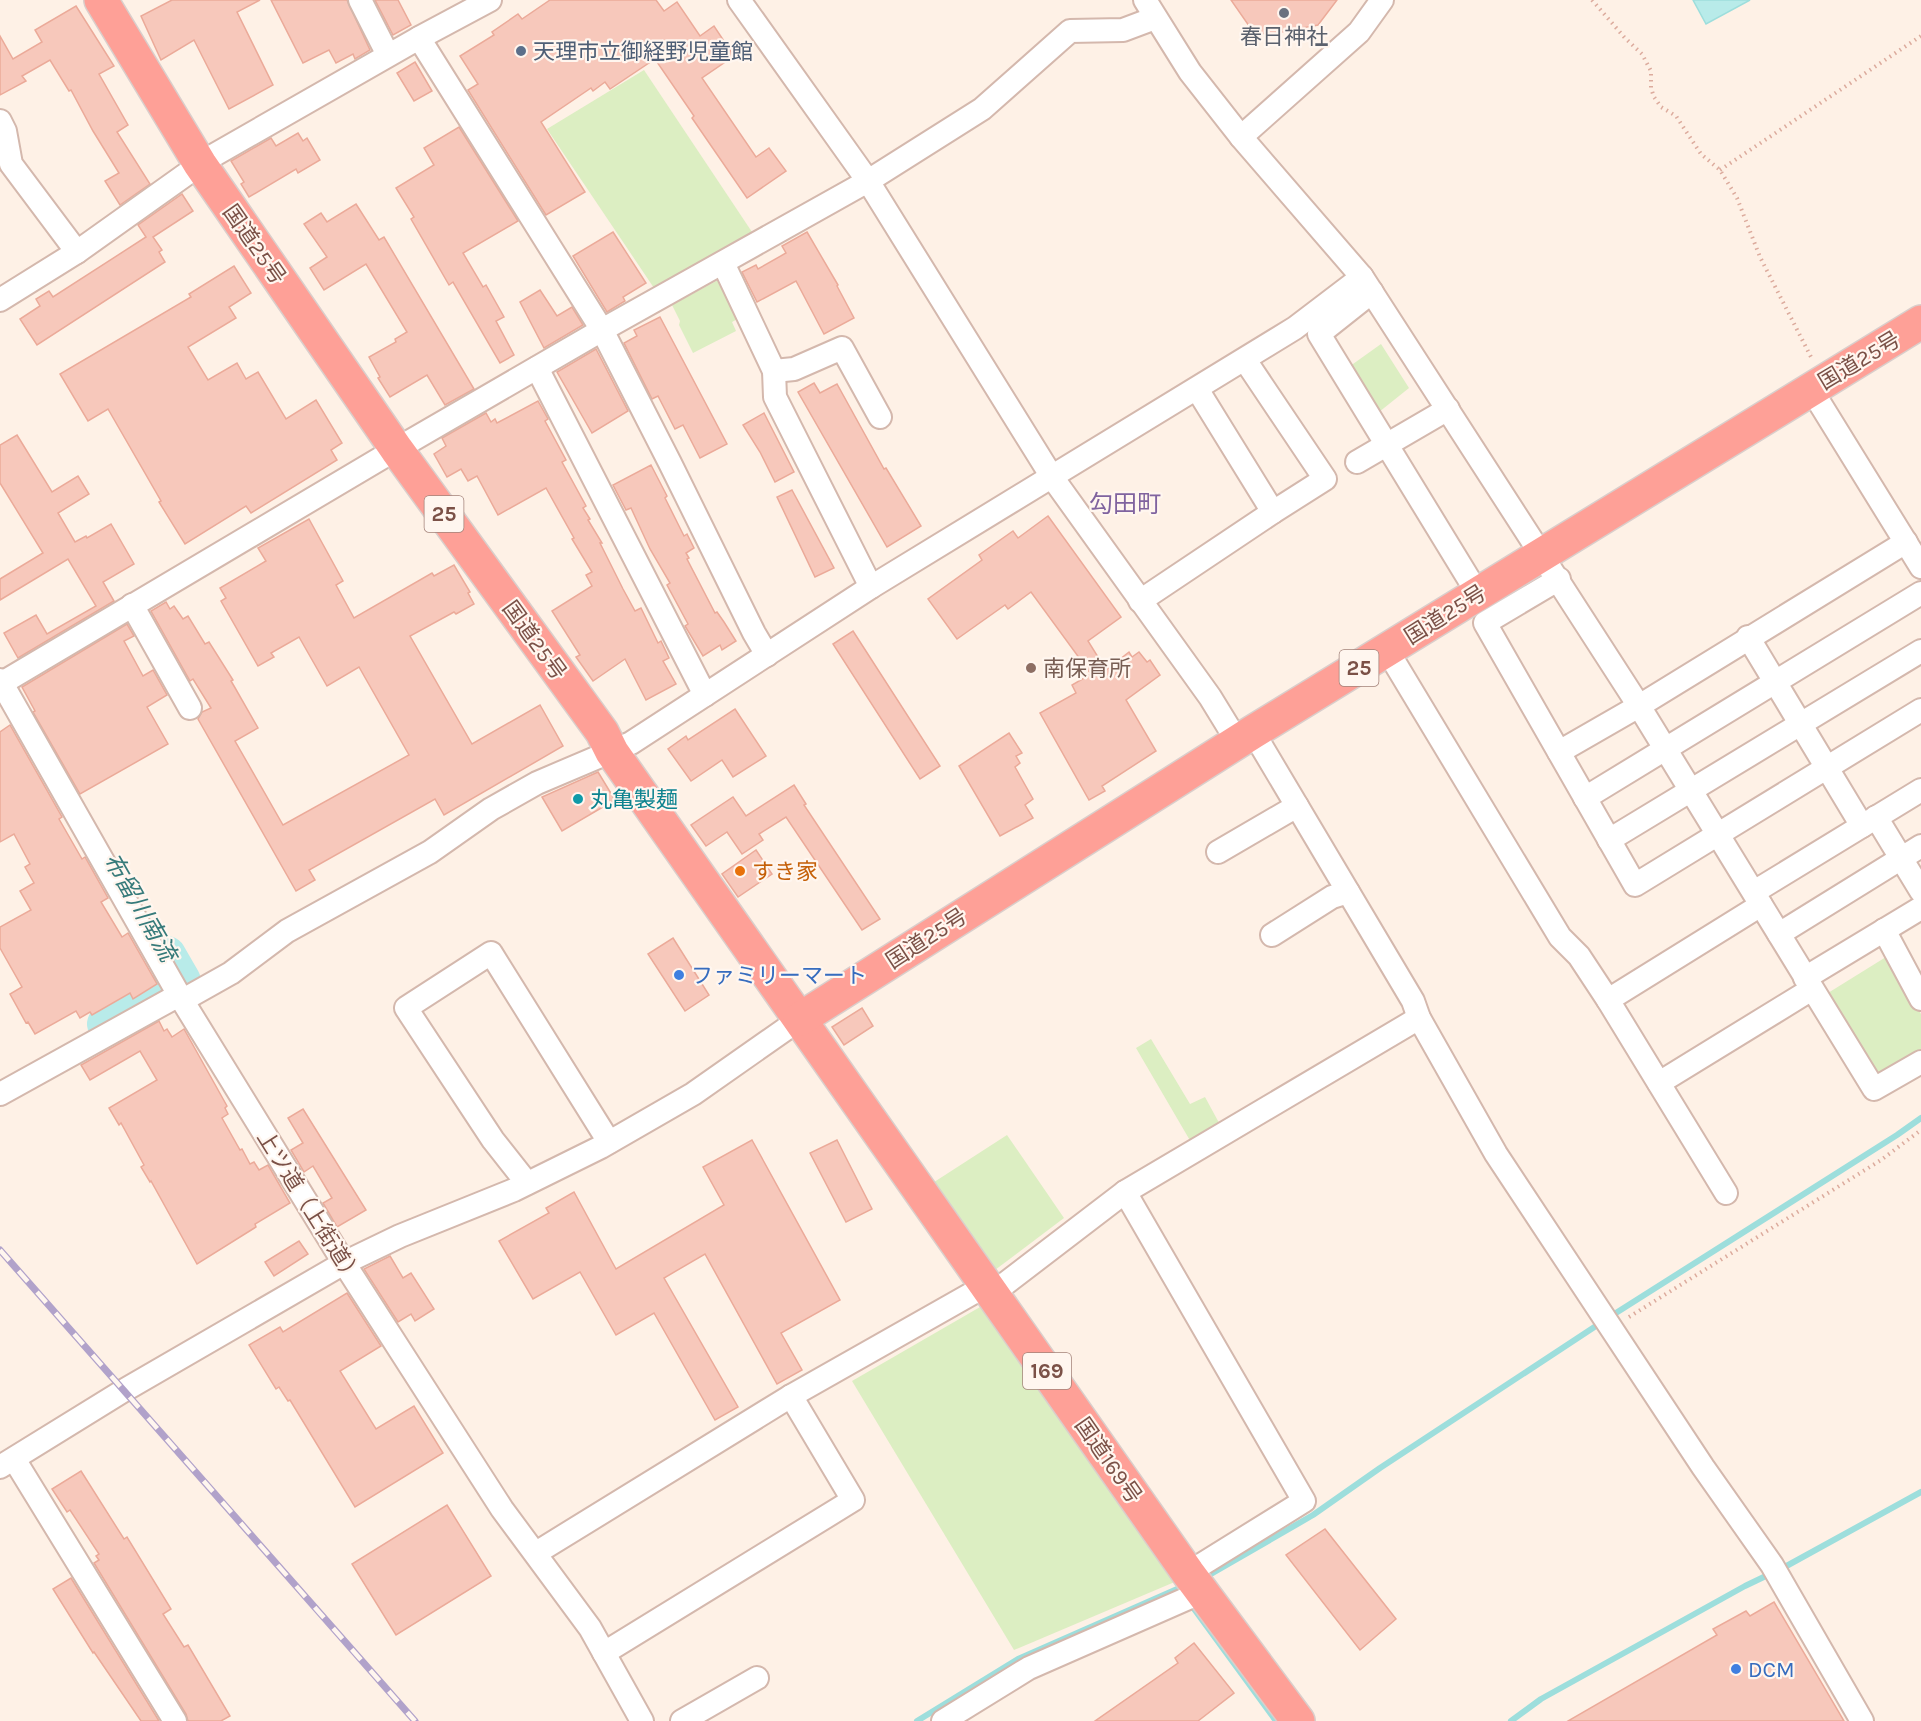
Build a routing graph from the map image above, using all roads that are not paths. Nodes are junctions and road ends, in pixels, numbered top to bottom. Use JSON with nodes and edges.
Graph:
{"nodes":[{"id":1,"x":101,"y":0,"type":"edge"},
{"id":2,"x":360,"y":0,"type":"edge"},
{"id":3,"x":489,"y":0,"type":"edge"},
{"id":4,"x":740,"y":0,"type":"edge"},
{"id":5,"x":1382,"y":0,"type":"edge"},
{"id":6,"x":1150,"y":9,"type":"edge"},
{"id":7,"x":419,"y":38,"type":"junction"},
{"id":8,"x":388,"y":55,"type":"junction"},
{"id":9,"x":0,"y":121,"type":"edge"},
{"id":10,"x":1240,"y":137,"type":"junction"},
{"id":11,"x":200,"y":164,"type":"junction"},
{"id":12,"x":868,"y":181,"type":"junction"},
{"id":13,"x":77,"y":252,"type":"junction"},
{"id":14,"x":723,"y":263,"type":"junction"},
{"id":15,"x":1367,"y":284,"type":"junction"},
{"id":16,"x":0,"y":300,"type":"edge"},
{"id":17,"x":1921,"y":322,"type":"edge"},
{"id":18,"x":602,"y":330,"type":"junction"},
{"id":19,"x":1245,"y":360,"type":"junction"},
{"id":20,"x":537,"y":368,"type":"junction"},
{"id":21,"x":774,"y":371,"type":"junction"},
{"id":22,"x":1817,"y":385,"type":"junction"},
{"id":23,"x":1197,"y":389,"type":"junction"},
{"id":24,"x":1448,"y":409,"type":"junction"},
{"id":25,"x":879,"y":417,"type":"dead end"},
{"id":26,"x":1387,"y":444,"type":"junction"},
{"id":27,"x":397,"y":450,"type":"junction"},
{"id":28,"x":1357,"y":462,"type":"dead end"},
{"id":29,"x":1052,"y":477,"type":"junction"},
{"id":30,"x":1273,"y":512,"type":"junction"},
{"id":31,"x":1906,"y":542,"type":"junction"},
{"id":32,"x":1550,"y":566,"type":"junction"},
{"id":33,"x":1921,"y":567,"type":"edge"},
{"id":34,"x":871,"y":587,"type":"junction"},
{"id":35,"x":1921,"y":593,"type":"edge"},
{"id":36,"x":1478,"y":594,"type":"junction"},
{"id":37,"x":1140,"y":601,"type":"junction"},
{"id":38,"x":132,"y":605,"type":"junction"},
{"id":39,"x":1749,"y":637,"type":"junction"},
{"id":40,"x":1387,"y":650,"type":"junction"},
{"id":41,"x":1921,"y":651,"type":"edge"},
{"id":42,"x":768,"y":655,"type":"junction"},
{"id":43,"x":1,"y":681,"type":"edge"},
{"id":44,"x":1776,"y":682,"type":"junction"},
{"id":45,"x":705,"y":695,"type":"junction"},
{"id":46,"x":1639,"y":706,"type":"junction"},
{"id":47,"x":190,"y":708,"type":"dead end"},
{"id":48,"x":1921,"y":710,"type":"edge"},
{"id":49,"x":1801,"y":723,"type":"junction"},
{"id":50,"x":1245,"y":736,"type":"junction"},
{"id":51,"x":1666,"y":749,"type":"junction"},
{"id":52,"x":612,"y":752,"type":"junction"},
{"id":53,"x":1559,"y":752,"type":"junction"},
{"id":54,"x":1828,"y":768,"type":"junction"},
{"id":55,"x":1691,"y":790,"type":"junction"},
{"id":56,"x":1921,"y":790,"type":"edge"},
{"id":57,"x":1585,"y":798,"type":"junction"},
{"id":58,"x":1297,"y":806,"type":"junction"},
{"id":59,"x":1869,"y":822,"type":"junction"},
{"id":60,"x":1718,"y":835,"type":"junction"},
{"id":61,"x":1609,"y":840,"type":"junction"},
{"id":62,"x":1921,"y":846,"type":"edge"},
{"id":63,"x":1218,"y":852,"type":"dead end"},
{"id":64,"x":1901,"y":858,"type":"junction"},
{"id":65,"x":1921,"y":891,"type":"edge"},
{"id":66,"x":1348,"y":892,"type":"junction"},
{"id":67,"x":1757,"y":899,"type":"junction"},
{"id":68,"x":1921,"y":908,"type":"edge"},
{"id":69,"x":1884,"y":930,"type":"junction"},
{"id":70,"x":1779,"y":934,"type":"junction"},
{"id":71,"x":1272,"y":935,"type":"dead end"},
{"id":72,"x":1809,"y":984,"type":"junction"},
{"id":73,"x":181,"y":998,"type":"junction"},
{"id":74,"x":1921,"y":999,"type":"edge"},
{"id":75,"x":1608,"y":1000,"type":"junction"},
{"id":76,"x":1419,"y":1018,"type":"junction"},
{"id":77,"x":800,"y":1019,"type":"junction"},
{"id":78,"x":1921,"y":1062,"type":"edge"},
{"id":79,"x":1659,"y":1083,"type":"junction"},
{"id":80,"x":0,"y":1094,"type":"edge"},
{"id":81,"x":609,"y":1142,"type":"junction"},
{"id":82,"x":527,"y":1183,"type":"junction"},
{"id":83,"x":1125,"y":1192,"type":"junction"},
{"id":84,"x":1726,"y":1193,"type":"dead end"},
{"id":85,"x":344,"y":1263,"type":"junction"},
{"id":86,"x":990,"y":1289,"type":"junction"},
{"id":87,"x":791,"y":1396,"type":"junction"},
{"id":88,"x":7,"y":1463,"type":"edge"},
{"id":89,"x":536,"y":1553,"type":"junction"},
{"id":90,"x":1195,"y":1583,"type":"junction"},
{"id":91,"x":604,"y":1653,"type":"junction"},
{"id":92,"x":757,"y":1678,"type":"dead end"},
{"id":93,"x":175,"y":1721,"type":"edge"},
{"id":94,"x":642,"y":1721,"type":"edge"},
{"id":95,"x":682,"y":1721,"type":"edge"},
{"id":96,"x":943,"y":1721,"type":"edge"},
{"id":97,"x":1298,"y":1721,"type":"edge"},
{"id":98,"x":1862,"y":1721,"type":"edge"}],
"edges":[{"from":1,"to":11,"type":"highway","name":"国道25号","number":"25"},
{"from":2,"to":8,"type":"street"},
{"from":3,"to":7,"type":"street"},
{"from":4,"to":12,"type":"street"},
{"from":5,"to":10,"type":"street"},
{"from":6,"to":10,"type":"street"},
{"from":6,"to":12,"type":"street"},
{"from":7,"to":8,"type":"street"},
{"from":7,"to":18,"type":"street"},
{"from":8,"to":11,"type":"street"},
{"from":9,"to":13,"type":"street"},
{"from":10,"to":15,"type":"street"},
{"from":11,"to":13,"type":"street"},
{"from":11,"to":27,"type":"highway","name":"国道25号","number":"25"},
{"from":12,"to":14,"type":"street"},
{"from":12,"to":29,"type":"street"},
{"from":13,"to":16,"type":"street"},
{"from":14,"to":18,"type":"street"},
{"from":14,"to":21,"type":"street"},
{"from":15,"to":19,"type":"street"},
{"from":15,"to":24,"type":"street"},
{"from":15,"to":26,"type":"street"},
{"from":17,"to":22,"type":"highway","name":"国道25号","number":"25"},
{"from":18,"to":20,"type":"street"},
{"from":18,"to":42,"type":"street"},
{"from":19,"to":23,"type":"street"},
{"from":19,"to":30,"type":"street"},
{"from":20,"to":27,"type":"street"},
{"from":20,"to":45,"type":"street"},
{"from":21,"to":25,"type":"street"},
{"from":21,"to":34,"type":"street"},
{"from":22,"to":31,"type":"street"},
{"from":22,"to":32,"type":"highway","name":"国道25号","number":"25"},
{"from":23,"to":29,"type":"street"},
{"from":23,"to":30,"type":"street"},
{"from":24,"to":26,"type":"street"},
{"from":24,"to":32,"type":"street"},
{"from":26,"to":28,"type":"street"},
{"from":26,"to":36,"type":"street"},
{"from":27,"to":38,"type":"street"},
{"from":27,"to":52,"type":"highway","name":"国道25号","number":"25"},
{"from":29,"to":34,"type":"street"},
{"from":29,"to":37,"type":"street"},
{"from":30,"to":37,"type":"street"},
{"from":31,"to":33,"type":"street"},
{"from":31,"to":39,"type":"street"},
{"from":32,"to":36,"type":"highway","name":"国道25号","number":"25"},
{"from":32,"to":46,"type":"street"},
{"from":32,"to":53,"type":"street"},
{"from":34,"to":42,"type":"street"},
{"from":35,"to":44,"type":"street"},
{"from":36,"to":40,"type":"highway","name":"国道25号","number":"25"},
{"from":37,"to":50,"type":"street"},
{"from":38,"to":43,"type":"street"},
{"from":38,"to":47,"type":"street"},
{"from":39,"to":44,"type":"street"},
{"from":39,"to":46,"type":"street"},
{"from":40,"to":50,"type":"highway","name":"国道25号","number":"25"},
{"from":40,"to":75,"type":"street"},
{"from":41,"to":49,"type":"street"},
{"from":42,"to":45,"type":"street"},
{"from":43,"to":73,"type":"street","name":"上ツ道（上街道）"},
{"from":44,"to":49,"type":"street"},
{"from":44,"to":51,"type":"street"},
{"from":45,"to":52,"type":"street"},
{"from":46,"to":51,"type":"street"},
{"from":46,"to":53,"type":"street"},
{"from":48,"to":54,"type":"street"},
{"from":49,"to":54,"type":"street"},
{"from":49,"to":55,"type":"street"},
{"from":50,"to":58,"type":"street"},
{"from":50,"to":77,"type":"highway","name":"国道25号","number":"25"},
{"from":51,"to":55,"type":"street"},
{"from":51,"to":57,"type":"street"},
{"from":52,"to":73,"type":"street"},
{"from":52,"to":77,"type":"highway","name":"国道25号","number":"25"},
{"from":53,"to":57,"type":"street"},
{"from":54,"to":59,"type":"street"},
{"from":54,"to":60,"type":"street"},
{"from":55,"to":60,"type":"street"},
{"from":55,"to":61,"type":"street"},
{"from":56,"to":59,"type":"street"},
{"from":57,"to":61,"type":"street"},
{"from":58,"to":63,"type":"street"},
{"from":58,"to":66,"type":"street"},
{"from":59,"to":64,"type":"street"},
{"from":59,"to":67,"type":"street"},
{"from":60,"to":61,"type":"street"},
{"from":60,"to":67,"type":"street"},
{"from":62,"to":64,"type":"street"},
{"from":64,"to":65,"type":"street"},
{"from":64,"to":70,"type":"street"},
{"from":66,"to":71,"type":"street"},
{"from":66,"to":76,"type":"street"},
{"from":67,"to":70,"type":"street"},
{"from":67,"to":75,"type":"street"},
{"from":68,"to":69,"type":"street"},
{"from":69,"to":72,"type":"street"},
{"from":69,"to":74,"type":"street"},
{"from":70,"to":72,"type":"street"},
{"from":72,"to":78,"type":"street"},
{"from":72,"to":79,"type":"street"},
{"from":73,"to":80,"type":"street"},
{"from":73,"to":85,"type":"street","name":"上ツ道（上街道）"},
{"from":75,"to":79,"type":"street"},
{"from":76,"to":83,"type":"street"},
{"from":76,"to":98,"type":"street"},
{"from":77,"to":81,"type":"street"},
{"from":77,"to":86,"type":"highway","name":"国道169号","number":"169"},
{"from":79,"to":84,"type":"street"},
{"from":81,"to":82,"type":"street"},
{"from":81,"to":82,"type":"street"},
{"from":82,"to":85,"type":"street"},
{"from":83,"to":86,"type":"street"},
{"from":83,"to":90,"type":"street"},
{"from":85,"to":88,"type":"street"},
{"from":85,"to":89,"type":"street","name":"上ツ道（上街道）"},
{"from":86,"to":87,"type":"street"},
{"from":86,"to":90,"type":"highway","name":"国道169号","number":"169"},
{"from":87,"to":89,"type":"street"},
{"from":87,"to":91,"type":"street"},
{"from":88,"to":93,"type":"street"},
{"from":89,"to":91,"type":"street","name":"上ツ道（上街道）"},
{"from":90,"to":96,"type":"street"},
{"from":90,"to":97,"type":"highway","name":"国道169号","number":"169"},
{"from":91,"to":94,"type":"street","name":"上ツ道（上街道）"},
{"from":92,"to":95,"type":"street"}]}
